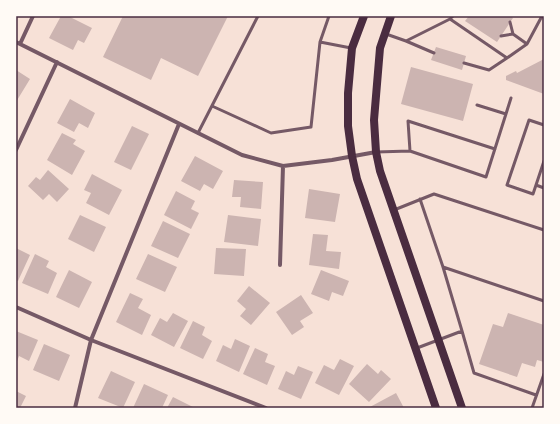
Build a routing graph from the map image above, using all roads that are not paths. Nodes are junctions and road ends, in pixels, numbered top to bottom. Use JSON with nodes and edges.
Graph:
{"nodes":[{"id":1,"x":34,"y":16,"type":"edge"},
{"id":2,"x":258,"y":16,"type":"edge"},
{"id":3,"x":329,"y":16,"type":"edge"},
{"id":4,"x":364,"y":16,"type":"edge"},
{"id":5,"x":391,"y":16,"type":"edge"},
{"id":6,"x":542,"y":16,"type":"edge"},
{"id":7,"x":452,"y":18,"type":"edge"},
{"id":8,"x":510,"y":22,"type":"dead end"},
{"id":9,"x":385,"y":34,"type":"junction"},
{"id":10,"x":512,"y":34,"type":"junction"},
{"id":11,"x":501,"y":36,"type":"dead end"},
{"id":12,"x":406,"y":41,"type":"junction"},
{"id":13,"x":320,"y":42,"type":"junction"},
{"id":14,"x":18,"y":43,"type":"edge"},
{"id":15,"x":527,"y":44,"type":"junction"},
{"id":16,"x":352,"y":48,"type":"junction"},
{"id":17,"x":434,"y":53,"type":"dead end"},
{"id":18,"x":507,"y":58,"type":"junction"},
{"id":19,"x":57,"y":62,"type":"junction"},
{"id":20,"x":464,"y":63,"type":"dead end"},
{"id":21,"x":511,"y":98,"type":"dead end"},
{"id":22,"x":477,"y":105,"type":"dead end"},
{"id":23,"x":212,"y":106,"type":"junction"},
{"id":24,"x":506,"y":114,"type":"junction"},
{"id":25,"x":179,"y":124,"type":"junction"},
{"id":26,"x":544,"y":125,"type":"edge"},
{"id":27,"x":198,"y":133,"type":"junction"},
{"id":28,"x":495,"y":149,"type":"junction"},
{"id":29,"x":16,"y":150,"type":"edge"},
{"id":30,"x":410,"y":151,"type":"junction"},
{"id":31,"x":376,"y":152,"type":"junction"},
{"id":32,"x":352,"y":156,"type":"junction"},
{"id":33,"x":544,"y":161,"type":"edge"},
{"id":34,"x":283,"y":166,"type":"junction"},
{"id":35,"x":536,"y":185,"type":"junction"},
{"id":36,"x":544,"y":188,"type":"edge"},
{"id":37,"x":420,"y":199,"type":"junction"},
{"id":38,"x":394,"y":210,"type":"junction"},
{"id":39,"x":544,"y":230,"type":"edge"},
{"id":40,"x":280,"y":265,"type":"dead end"},
{"id":41,"x":443,"y":267,"type":"junction"},
{"id":42,"x":544,"y":301,"type":"edge"},
{"id":43,"x":16,"y":307,"type":"edge"},
{"id":44,"x":462,"y":331,"type":"junction"},
{"id":45,"x":438,"y":339,"type":"junction"},
{"id":46,"x":91,"y":340,"type":"junction"},
{"id":47,"x":416,"y":348,"type":"junction"},
{"id":48,"x":544,"y":374,"type":"edge"},
{"id":49,"x":536,"y":395,"type":"junction"},
{"id":50,"x":75,"y":408,"type":"edge"},
{"id":51,"x":266,"y":408,"type":"edge"},
{"id":52,"x":436,"y":408,"type":"edge"},
{"id":53,"x":462,"y":408,"type":"edge"},
{"id":54,"x":532,"y":408,"type":"edge"}],
"edges":[{"from":1,"to":14,"type":"street"},
{"from":2,"to":23,"type":"lane"},
{"from":3,"to":13,"type":"lane"},
{"from":4,"to":16,"type":"main road"},
{"from":5,"to":9,"type":"main road"},
{"from":6,"to":15,"type":"lane"},
{"from":7,"to":12,"type":"lane"},
{"from":7,"to":18,"type":"lane"},
{"from":8,"to":10,"type":"lane"},
{"from":9,"to":12,"type":"lane"},
{"from":9,"to":31,"type":"main road"},
{"from":10,"to":11,"type":"lane"},
{"from":10,"to":15,"type":"lane"},
{"from":12,"to":17,"type":"lane"},
{"from":13,"to":16,"type":"lane"},
{"from":13,"to":23,"type":"lane"},
{"from":14,"to":19,"type":"street"},
{"from":15,"to":18,"type":"lane"},
{"from":16,"to":32,"type":"main road"},
{"from":18,"to":20,"type":"lane"},
{"from":19,"to":25,"type":"street"},
{"from":19,"to":29,"type":"street"},
{"from":21,"to":24,"type":"lane"},
{"from":22,"to":24,"type":"lane"},
{"from":23,"to":27,"type":"lane"},
{"from":24,"to":28,"type":"lane"},
{"from":25,"to":27,"type":"street"},
{"from":25,"to":46,"type":"street"},
{"from":26,"to":35,"type":"lane"},
{"from":27,"to":34,"type":"street"},
{"from":28,"to":30,"type":"lane"},
{"from":28,"to":30,"type":"lane"},
{"from":30,"to":31,"type":"lane"},
{"from":31,"to":32,"type":"street"},
{"from":31,"to":38,"type":"main road"},
{"from":32,"to":34,"type":"street"},
{"from":32,"to":47,"type":"main road"},
{"from":33,"to":35,"type":"lane"},
{"from":34,"to":40,"type":"street"},
{"from":35,"to":36,"type":"lane"},
{"from":37,"to":38,"type":"lane"},
{"from":37,"to":39,"type":"lane"},
{"from":37,"to":41,"type":"lane"},
{"from":38,"to":45,"type":"main road"},
{"from":41,"to":42,"type":"lane"},
{"from":41,"to":44,"type":"lane"},
{"from":43,"to":46,"type":"street"},
{"from":44,"to":45,"type":"lane"},
{"from":44,"to":49,"type":"lane"},
{"from":45,"to":47,"type":"lane"},
{"from":45,"to":53,"type":"main road"},
{"from":46,"to":50,"type":"street"},
{"from":46,"to":51,"type":"street"},
{"from":47,"to":52,"type":"main road"},
{"from":48,"to":49,"type":"lane"},
{"from":49,"to":54,"type":"lane"}]}
